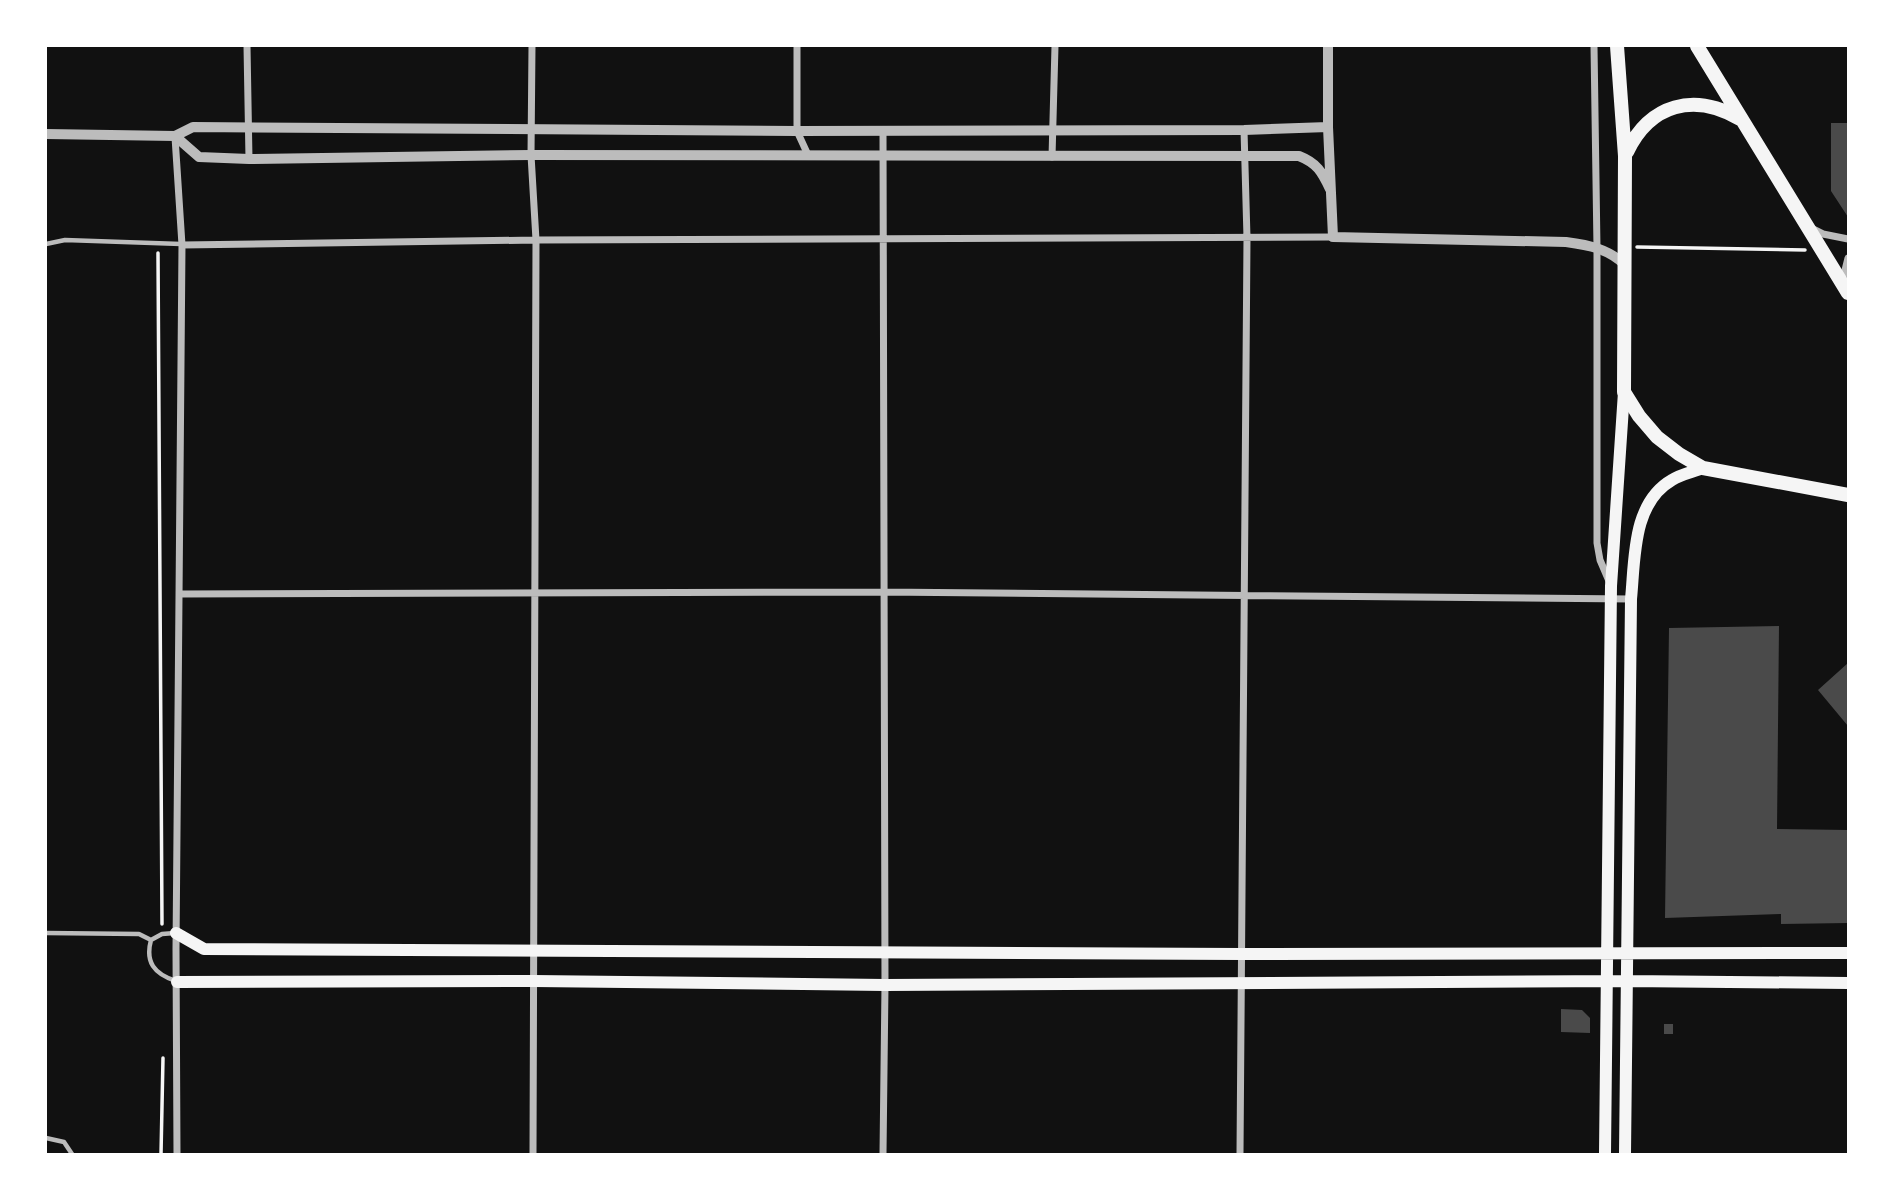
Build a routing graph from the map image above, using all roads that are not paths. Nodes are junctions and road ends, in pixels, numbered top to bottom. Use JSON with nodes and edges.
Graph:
{"nodes":[{"id":1,"x":247,"y":46,"type":"edge"},
{"id":2,"x":532,"y":46,"type":"edge"},
{"id":3,"x":797,"y":46,"type":"edge"},
{"id":4,"x":1055,"y":46,"type":"edge"},
{"id":5,"x":1328,"y":46,"type":"edge"},
{"id":6,"x":1594,"y":46,"type":"edge"},
{"id":7,"x":1617,"y":46,"type":"edge"},
{"id":8,"x":1697,"y":46,"type":"edge"},
{"id":9,"x":1741,"y":120,"type":"junction"},
{"id":10,"x":1328,"y":127,"type":"junction"},
{"id":11,"x":248,"y":128,"type":"junction"},
{"id":12,"x":532,"y":130,"type":"junction"},
{"id":13,"x":883,"y":130,"type":"junction"},
{"id":14,"x":1054,"y":130,"type":"junction"},
{"id":15,"x":1244,"y":130,"type":"junction"},
{"id":16,"x":797,"y":131,"type":"junction"},
{"id":17,"x":46,"y":134,"type":"edge"},
{"id":18,"x":175,"y":136,"type":"junction"},
{"id":19,"x":531,"y":155,"type":"junction"},
{"id":20,"x":808,"y":155,"type":"junction"},
{"id":21,"x":882,"y":156,"type":"junction"},
{"id":22,"x":1625,"y":156,"type":"junction"},
{"id":23,"x":1052,"y":157,"type":"junction"},
{"id":24,"x":1245,"y":157,"type":"junction"},
{"id":25,"x":249,"y":159,"type":"junction"},
{"id":26,"x":1330,"y":189,"type":"junction"},
{"id":27,"x":1809,"y":227,"type":"junction"},
{"id":28,"x":1333,"y":237,"type":"junction"},
{"id":29,"x":1247,"y":238,"type":"junction"},
{"id":30,"x":537,"y":240,"type":"junction"},
{"id":31,"x":882,"y":240,"type":"junction"},
{"id":32,"x":1849,"y":240,"type":"edge"},
{"id":33,"x":46,"y":244,"type":"edge"},
{"id":34,"x":182,"y":244,"type":"junction"},
{"id":35,"x":1597,"y":248,"type":"junction"},
{"id":36,"x":1849,"y":258,"type":"edge"},
{"id":37,"x":1625,"y":265,"type":"junction"},
{"id":38,"x":1845,"y":288,"type":"edge"},
{"id":39,"x":1624,"y":392,"type":"junction"},
{"id":40,"x":1703,"y":468,"type":"junction"},
{"id":41,"x":1849,"y":495,"type":"edge"},
{"id":42,"x":883,"y":592,"type":"junction"},
{"id":43,"x":535,"y":593,"type":"junction"},
{"id":44,"x":1611,"y":593,"type":"junction"},
{"id":45,"x":180,"y":594,"type":"junction"},
{"id":46,"x":1242,"y":596,"type":"junction"},
{"id":47,"x":1631,"y":599,"type":"junction"},
{"id":48,"x":46,"y":933,"type":"edge"},
{"id":49,"x":176,"y":933,"type":"junction"},
{"id":50,"x":151,"y":940,"type":"junction"},
{"id":51,"x":534,"y":948,"type":"junction"},
{"id":52,"x":884,"y":952,"type":"junction"},
{"id":53,"x":1607,"y":952,"type":"junction"},
{"id":54,"x":1626,"y":952,"type":"junction"},
{"id":55,"x":1849,"y":953,"type":"edge"},
{"id":56,"x":1242,"y":954,"type":"junction"},
{"id":57,"x":534,"y":981,"type":"junction"},
{"id":58,"x":1607,"y":981,"type":"junction"},
{"id":59,"x":1627,"y":981,"type":"junction"},
{"id":60,"x":177,"y":982,"type":"junction"},
{"id":61,"x":1241,"y":984,"type":"junction"},
{"id":62,"x":1849,"y":984,"type":"edge"},
{"id":63,"x":885,"y":985,"type":"junction"},
{"id":64,"x":46,"y":1139,"type":"edge"},
{"id":65,"x":72,"y":1154,"type":"edge"},
{"id":66,"x":177,"y":1154,"type":"edge"},
{"id":67,"x":533,"y":1154,"type":"edge"},
{"id":68,"x":883,"y":1154,"type":"edge"},
{"id":69,"x":1240,"y":1154,"type":"edge"},
{"id":70,"x":1605,"y":1154,"type":"edge"},
{"id":71,"x":1625,"y":1154,"type":"edge"}],
"edges":[{"from":1,"to":11,"type":"street"},
{"from":2,"to":12,"type":"street"},
{"from":3,"to":16,"type":"street"},
{"from":4,"to":14,"type":"street"},
{"from":5,"to":10,"type":"street"},
{"from":6,"to":35,"type":"street"},
{"from":7,"to":22,"type":"main road"},
{"from":8,"to":9,"type":"main road"},
{"from":9,"to":22,"type":"main road"},
{"from":9,"to":27,"type":"main road"},
{"from":10,"to":15,"type":"street"},
{"from":10,"to":26,"type":"street"},
{"from":11,"to":12,"type":"street"},
{"from":11,"to":18,"type":"street"},
{"from":11,"to":25,"type":"street"},
{"from":12,"to":16,"type":"street"},
{"from":12,"to":19,"type":"street"},
{"from":13,"to":14,"type":"street"},
{"from":13,"to":16,"type":"street"},
{"from":13,"to":21,"type":"street"},
{"from":14,"to":15,"type":"street"},
{"from":14,"to":23,"type":"street"},
{"from":15,"to":24,"type":"street"},
{"from":16,"to":20,"type":"street"},
{"from":17,"to":18,"type":"street"},
{"from":18,"to":25,"type":"street"},
{"from":18,"to":34,"type":"street"},
{"from":19,"to":20,"type":"street"},
{"from":19,"to":25,"type":"street"},
{"from":19,"to":30,"type":"street"},
{"from":20,"to":21,"type":"street"},
{"from":21,"to":23,"type":"street"},
{"from":21,"to":31,"type":"street"},
{"from":22,"to":37,"type":"main road"},
{"from":23,"to":24,"type":"street"},
{"from":24,"to":26,"type":"street"},
{"from":24,"to":29,"type":"street"},
{"from":26,"to":28,"type":"street"},
{"from":27,"to":32,"type":"street"},
{"from":27,"to":38,"type":"main road"},
{"from":28,"to":29,"type":"street"},
{"from":28,"to":35,"type":"street"},
{"from":29,"to":31,"type":"street"},
{"from":29,"to":46,"type":"street"},
{"from":30,"to":31,"type":"street"},
{"from":30,"to":34,"type":"street"},
{"from":30,"to":43,"type":"street"},
{"from":31,"to":42,"type":"street"},
{"from":33,"to":34,"type":"lane"},
{"from":34,"to":45,"type":"street"},
{"from":35,"to":37,"type":"street"},
{"from":35,"to":44,"type":"street"},
{"from":36,"to":38,"type":"street"},
{"from":37,"to":39,"type":"main road"},
{"from":39,"to":40,"type":"main road"},
{"from":39,"to":44,"type":"main road"},
{"from":40,"to":41,"type":"main road"},
{"from":40,"to":47,"type":"main road"},
{"from":42,"to":43,"type":"street"},
{"from":42,"to":46,"type":"street"},
{"from":42,"to":52,"type":"street"},
{"from":43,"to":45,"type":"street"},
{"from":43,"to":51,"type":"street"},
{"from":44,"to":46,"type":"street"},
{"from":44,"to":47,"type":"street"},
{"from":44,"to":53,"type":"main road"},
{"from":45,"to":49,"type":"street"},
{"from":46,"to":56,"type":"street"},
{"from":47,"to":54,"type":"main road"},
{"from":48,"to":50,"type":"lane"},
{"from":49,"to":50,"type":"lane"},
{"from":49,"to":51,"type":"main road"},
{"from":49,"to":60,"type":"street"},
{"from":50,"to":60,"type":"lane"},
{"from":51,"to":52,"type":"main road"},
{"from":51,"to":57,"type":"street"},
{"from":52,"to":56,"type":"main road"},
{"from":52,"to":63,"type":"street"},
{"from":53,"to":54,"type":"main road"},
{"from":53,"to":56,"type":"main road"},
{"from":53,"to":58,"type":"main road"},
{"from":54,"to":55,"type":"main road"},
{"from":54,"to":59,"type":"main road"},
{"from":56,"to":61,"type":"street"},
{"from":57,"to":60,"type":"main road"},
{"from":57,"to":63,"type":"main road"},
{"from":57,"to":67,"type":"street"},
{"from":58,"to":59,"type":"main road"},
{"from":58,"to":61,"type":"main road"},
{"from":58,"to":70,"type":"main road"},
{"from":59,"to":62,"type":"main road"},
{"from":59,"to":71,"type":"main road"},
{"from":60,"to":66,"type":"street"},
{"from":61,"to":63,"type":"main road"},
{"from":61,"to":69,"type":"street"},
{"from":63,"to":68,"type":"street"},
{"from":64,"to":65,"type":"lane"}]}
